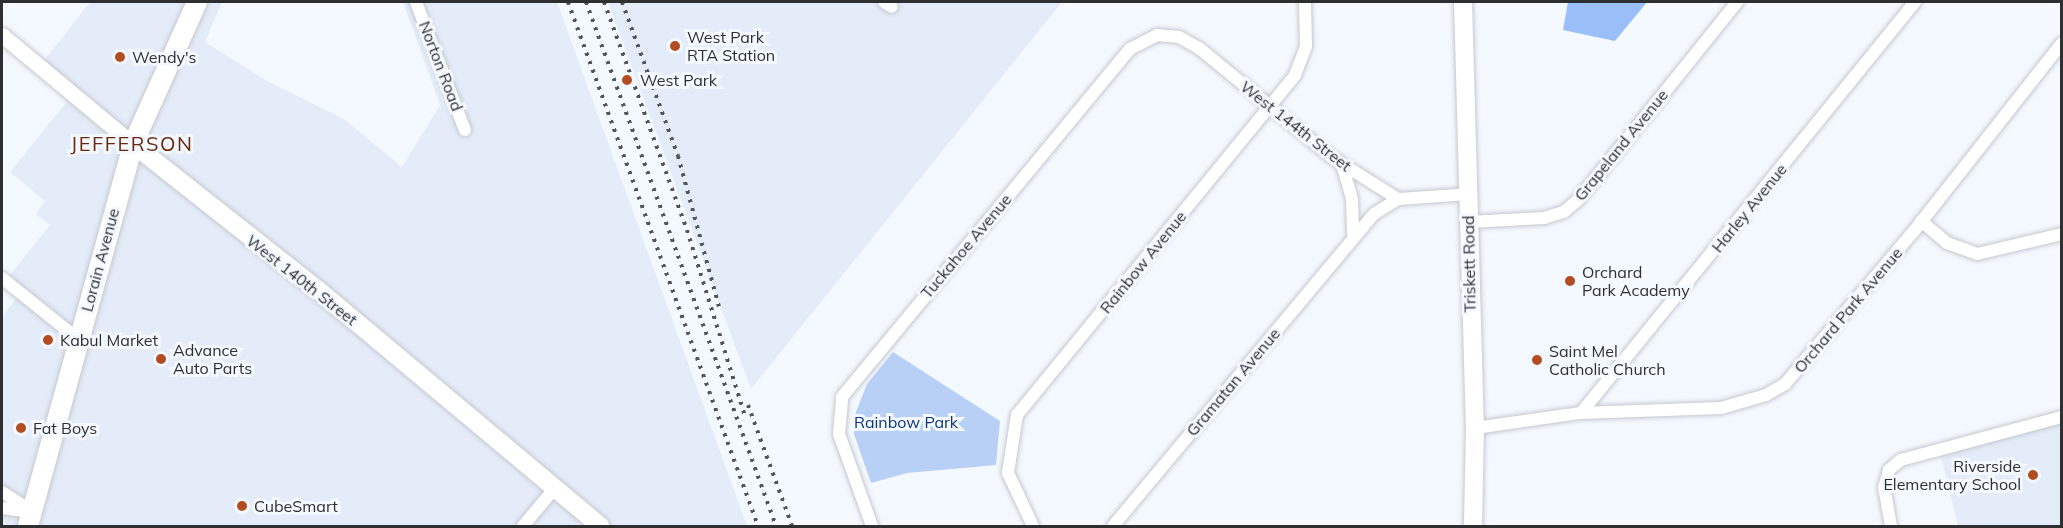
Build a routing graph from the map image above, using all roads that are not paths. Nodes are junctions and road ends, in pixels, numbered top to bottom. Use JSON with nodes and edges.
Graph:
{"nodes":[{"id":1,"x":197,"y":2,"type":"edge"},
{"id":2,"x":416,"y":2,"type":"edge"},
{"id":3,"x":1305,"y":2,"type":"edge"},
{"id":4,"x":1463,"y":2,"type":"edge"},
{"id":5,"x":1737,"y":2,"type":"edge"},
{"id":6,"x":1915,"y":2,"type":"edge"},
{"id":7,"x":2,"y":35,"type":"edge"},
{"id":8,"x":2061,"y":43,"type":"edge"},
{"id":9,"x":1198,"y":48,"type":"joint"},
{"id":10,"x":1270,"y":106,"type":"junction"},
{"id":11,"x":465,"y":130,"type":"dead end"},
{"id":12,"x":133,"y":144,"type":"junction"},
{"id":13,"x":1342,"y":164,"type":"junction"},
{"id":14,"x":1468,"y":194,"type":"junction"},
{"id":15,"x":1398,"y":199,"type":"junction"},
{"id":16,"x":1921,"y":221,"type":"junction"},
{"id":17,"x":1468,"y":222,"type":"junction"},
{"id":18,"x":2061,"y":234,"type":"edge"},
{"id":19,"x":1353,"y":237,"type":"junction"},
{"id":20,"x":2,"y":278,"type":"edge"},
{"id":21,"x":78,"y":340,"type":"junction"},
{"id":22,"x":1581,"y":413,"type":"junction"},
{"id":23,"x":2061,"y":417,"type":"edge"},
{"id":24,"x":1475,"y":428,"type":"junction"},
{"id":25,"x":554,"y":489,"type":"junction"},
{"id":26,"x":2,"y":492,"type":"edge"},
{"id":27,"x":2,"y":508,"type":"edge"},
{"id":28,"x":30,"y":519,"type":"edge"},
{"id":29,"x":523,"y":526,"type":"edge"},
{"id":30,"x":600,"y":526,"type":"edge"},
{"id":31,"x":872,"y":526,"type":"edge"},
{"id":32,"x":1033,"y":526,"type":"edge"},
{"id":33,"x":1113,"y":526,"type":"edge"},
{"id":34,"x":1473,"y":526,"type":"edge"},
{"id":35,"x":1891,"y":526,"type":"edge"}],
"edges":[{"from":1,"to":12,"type":"main road","name":"Lorain Avenue"},
{"from":2,"to":11,"type":"street","name":"Norton Road"},
{"from":3,"to":10,"type":"street","name":"Rainbow Avenue"},
{"from":4,"to":14,"type":"main road","name":"Triskett Road"},
{"from":5,"to":17,"type":"street","name":"Grapeland Avenue"},
{"from":6,"to":22,"type":"street","name":"Harley Avenue"},
{"from":7,"to":12,"type":"street","name":"West 140th Street"},
{"from":8,"to":16,"type":"street","name":"Orchard Park Avenue"},
{"from":9,"to":10,"type":"street","name":"West 144th Street"},
{"from":9,"to":31,"type":"street","name":"Tuckahoe Avenue"},
{"from":10,"to":13,"type":"street","name":"West 144th Street"},
{"from":10,"to":32,"type":"street","name":"Rainbow Avenue"},
{"from":12,"to":21,"type":"main road","name":"Lorain Avenue"},
{"from":12,"to":25,"type":"main road","name":"West 140th Street"},
{"from":13,"to":15,"type":"street","name":"West 144th Street"},
{"from":13,"to":19,"type":"street"},
{"from":14,"to":15,"type":"street","name":"Gramatan Avenue"},
{"from":14,"to":17,"type":"main road","name":"Triskett Road"},
{"from":15,"to":19,"type":"street","name":"Gramatan Avenue"},
{"from":16,"to":18,"type":"street"},
{"from":16,"to":22,"type":"street","name":"Orchard Park Avenue"},
{"from":17,"to":24,"type":"main road","name":"Triskett Road"},
{"from":19,"to":33,"type":"street","name":"Gramatan Avenue"},
{"from":20,"to":21,"type":"street"},
{"from":21,"to":28,"type":"main road","name":"Lorain Avenue"},
{"from":22,"to":24,"type":"street","name":"Orchard Park Avenue"},
{"from":23,"to":35,"type":"street"},
{"from":24,"to":34,"type":"main road","name":"Triskett Road"},
{"from":25,"to":29,"type":"street"},
{"from":25,"to":30,"type":"main road","name":"West 140th Street"},
{"from":26,"to":28,"type":"street"},
{"from":27,"to":28,"type":"street"}]}
